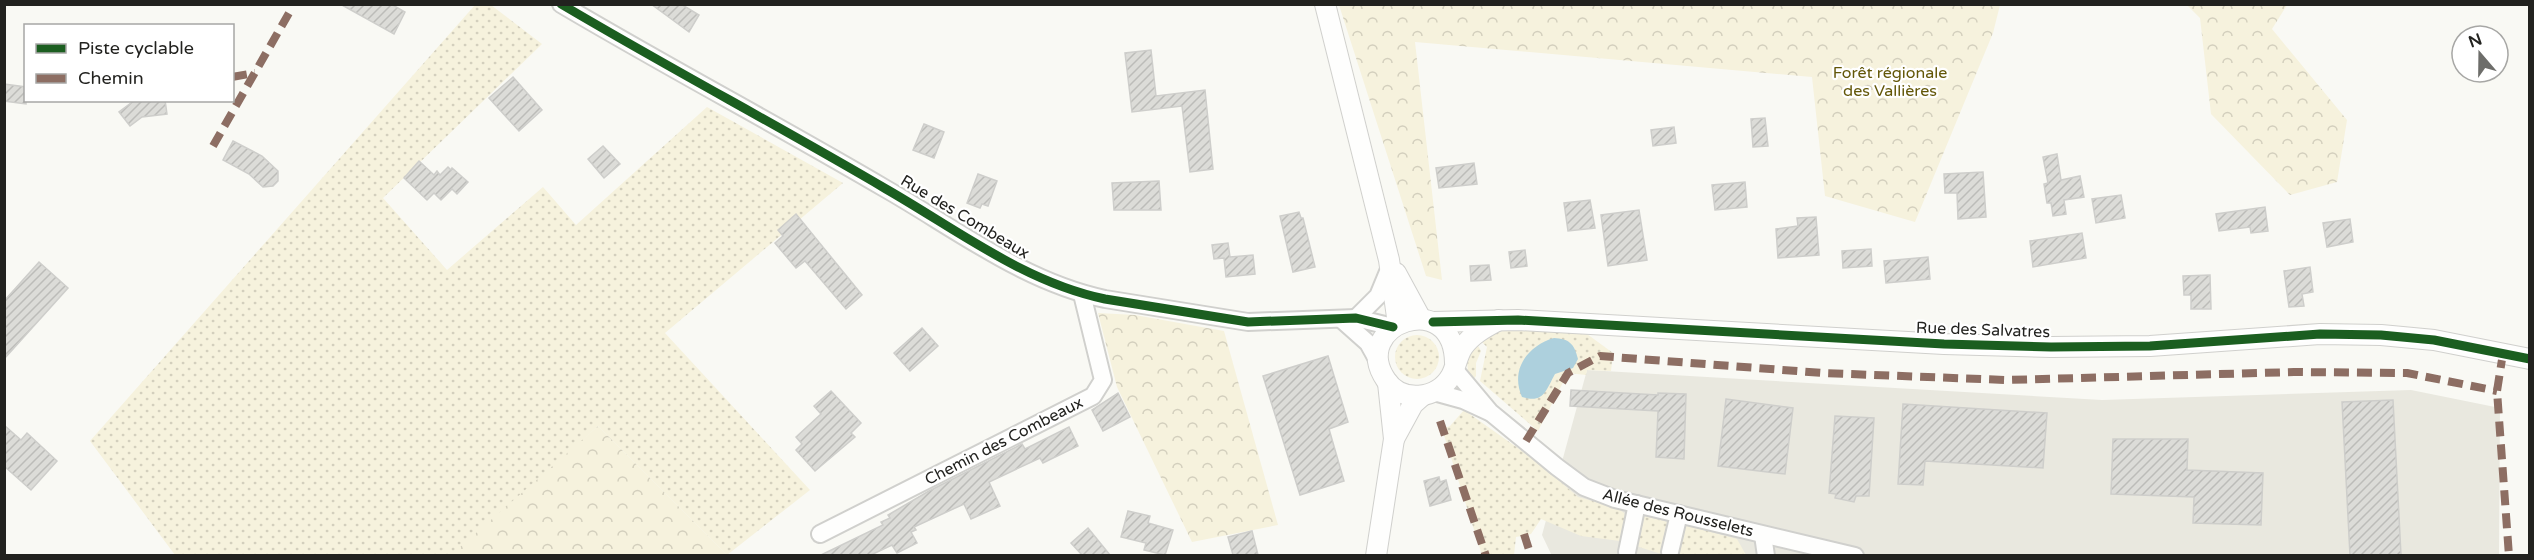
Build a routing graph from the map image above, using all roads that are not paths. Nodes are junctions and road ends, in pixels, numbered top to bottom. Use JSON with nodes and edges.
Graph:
{"nodes":[{"id":1,"x":561,"y":4,"type":"edge"},
{"id":2,"x":1325,"y":4,"type":"edge"},
{"id":3,"x":1390,"y":263,"type":"junction"},
{"id":4,"x":1082,"y":294,"type":"junction"},
{"id":5,"x":1348,"y":318,"type":"junction"},
{"id":6,"x":1499,"y":320,"type":"junction"},
{"id":7,"x":1427,"y":321,"type":"junction"},
{"id":8,"x":1395,"y":325,"type":"junction"},
{"id":9,"x":2529,"y":359,"type":"edge"},
{"id":10,"x":1378,"y":361,"type":"junction"},
{"id":11,"x":1454,"y":366,"type":"junction"},
{"id":12,"x":1388,"y":383,"type":"junction"},
{"id":13,"x":1428,"y":394,"type":"junction"},
{"id":14,"x":1490,"y":412,"type":"junction"},
{"id":15,"x":1394,"y":439,"type":"junction"},
{"id":16,"x":1637,"y":504,"type":"junction"},
{"id":17,"x":1679,"y":514,"type":"junction"},
{"id":18,"x":820,"y":534,"type":"dead end"},
{"id":19,"x":1763,"y":535,"type":"junction"},
{"id":20,"x":1628,"y":552,"type":"dead end"},
{"id":21,"x":1670,"y":552,"type":"dead end"},
{"id":22,"x":1376,"y":555,"type":"edge"},
{"id":23,"x":1766,"y":555,"type":"edge"},
{"id":24,"x":1855,"y":555,"type":"edge"}],
"edges":[{"from":1,"to":4,"type":"street","name":"Rue des Combeaux"},
{"from":2,"to":3,"type":"street"},
{"from":3,"to":5,"type":"street"},
{"from":3,"to":7,"type":"street"},
{"from":3,"to":8,"type":"street"},
{"from":4,"to":5,"type":"street","name":"Rue des Combeaux"},
{"from":4,"to":18,"type":"street","name":"Chemin des Combeaux"},
{"from":5,"to":8,"type":"street","name":"Rue des Combeaux"},
{"from":5,"to":10,"type":"street"},
{"from":6,"to":7,"type":"street","name":"Rue des Salvatres"},
{"from":6,"to":9,"type":"street","name":"Rue des Salvatres"},
{"from":6,"to":11,"type":"street"},
{"from":7,"to":8,"type":"street"},
{"from":7,"to":11,"type":"street"},
{"from":8,"to":10,"type":"street"},
{"from":10,"to":12,"type":"street"},
{"from":11,"to":13,"type":"street"},
{"from":11,"to":14,"type":"street","name":"Allée des Rousselets"},
{"from":12,"to":13,"type":"street"},
{"from":12,"to":15,"type":"street"},
{"from":13,"to":14,"type":"street","name":"Allée des Rousselets"},
{"from":13,"to":15,"type":"street"},
{"from":14,"to":16,"type":"street","name":"Allée des Rousselets"},
{"from":15,"to":22,"type":"street"},
{"from":16,"to":17,"type":"street","name":"Allée des Rousselets"},
{"from":16,"to":20,"type":"street"},
{"from":17,"to":19,"type":"street","name":"Allée des Rousselets"},
{"from":17,"to":21,"type":"street"},
{"from":19,"to":23,"type":"street"},
{"from":19,"to":24,"type":"street","name":"Allée des Rousselets"}]}
